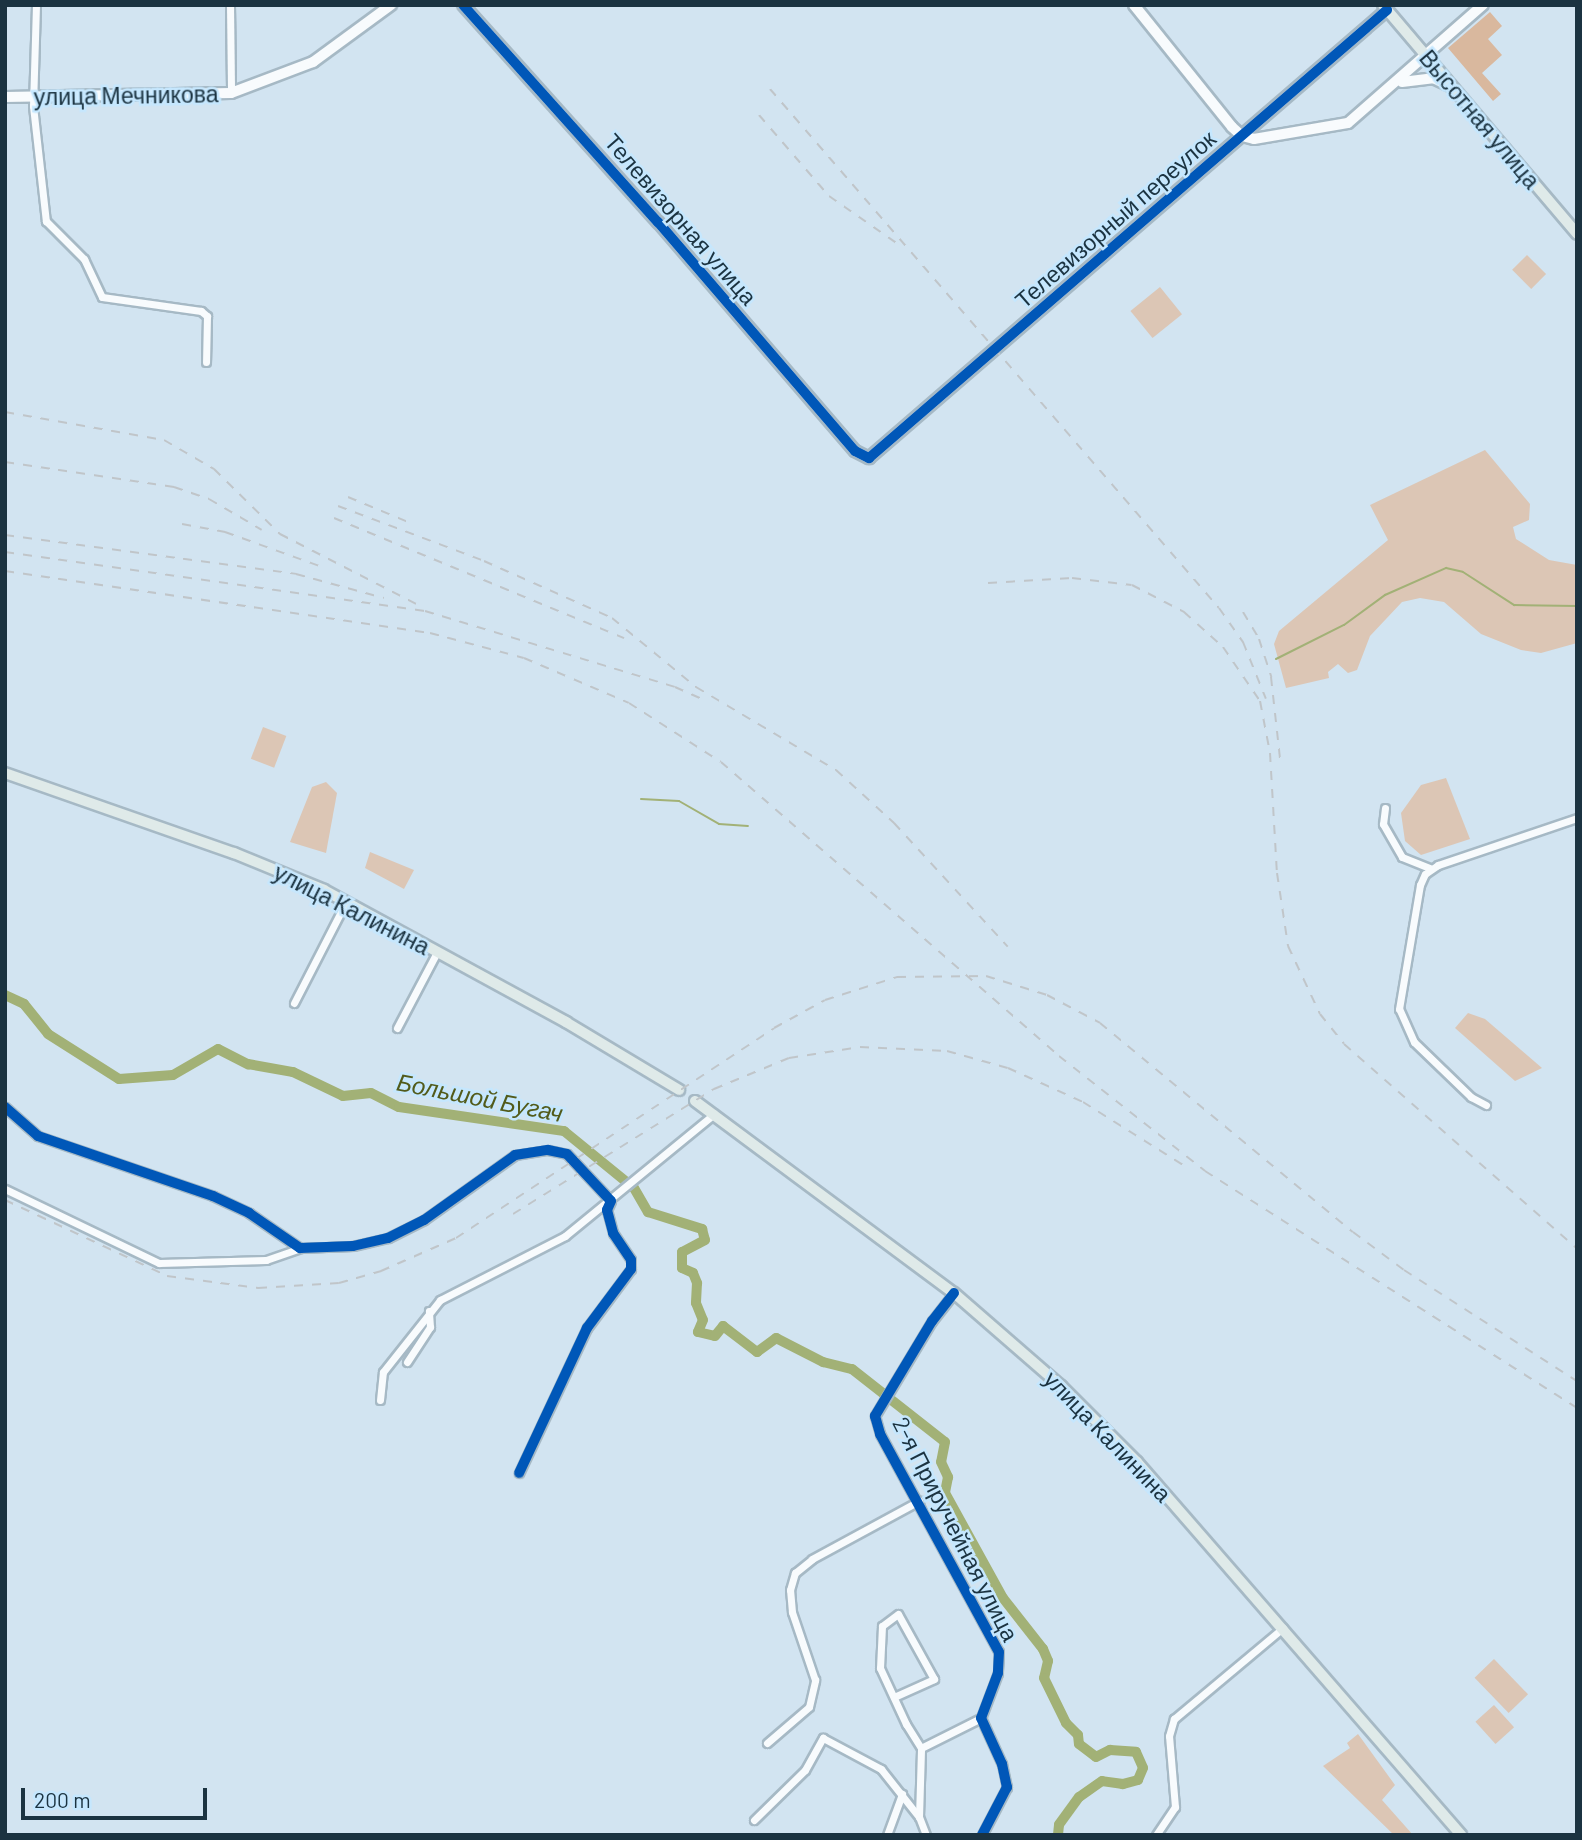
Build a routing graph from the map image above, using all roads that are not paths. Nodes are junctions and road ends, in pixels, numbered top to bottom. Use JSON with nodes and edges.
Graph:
{"nodes":[{"id":1,"x":36,"y":5,"type":"edge"},
{"id":2,"x":230,"y":5,"type":"edge"},
{"id":3,"x":391,"y":5,"type":"edge"},
{"id":4,"x":463,"y":5,"type":"edge"},
{"id":5,"x":1134,"y":5,"type":"edge"},
{"id":6,"x":1483,"y":5,"type":"edge"},
{"id":7,"x":1385,"y":7,"type":"edge"},
{"id":8,"x":1426,"y":54,"type":"junction"},
{"id":9,"x":1398,"y":83,"type":"junction"},
{"id":10,"x":1455,"y":89,"type":"junction"},
{"id":11,"x":231,"y":93,"type":"junction"},
{"id":12,"x":34,"y":95,"type":"junction"},
{"id":13,"x":5,"y":97,"type":"edge"},
{"id":14,"x":1242,"y":136,"type":"junction"},
{"id":15,"x":1577,"y":234,"type":"edge"},
{"id":16,"x":206,"y":362,"type":"dead end"},
{"id":17,"x":869,"y":458,"type":"joint"},
{"id":18,"x":5,"y":773,"type":"edge"},
{"id":19,"x":1385,"y":808,"type":"dead end"},
{"id":20,"x":1577,"y":818,"type":"edge"},
{"id":21,"x":1431,"y":869,"type":"junction"},
{"id":22,"x":346,"y":902,"type":"junction"},
{"id":23,"x":437,"y":952,"type":"junction"},
{"id":24,"x":294,"y":1003,"type":"dead end"},
{"id":25,"x":397,"y":1028,"type":"dead end"},
{"id":26,"x":1486,"y":1105,"type":"dead end"},
{"id":27,"x":5,"y":1107,"type":"edge"},
{"id":28,"x":714,"y":1114,"type":"junction"},
{"id":29,"x":5,"y":1189,"type":"edge"},
{"id":30,"x":611,"y":1201,"type":"junction"},
{"id":31,"x":300,"y":1248,"type":"junction"},
{"id":32,"x":954,"y":1293,"type":"junction"},
{"id":33,"x":429,"y":1310,"type":"junction"},
{"id":34,"x":407,"y":1362,"type":"dead end"},
{"id":35,"x":380,"y":1399,"type":"dead end"},
{"id":36,"x":519,"y":1473,"type":"dead end"},
{"id":37,"x":919,"y":1501,"type":"junction"},
{"id":38,"x":1283,"y":1628,"type":"junction"},
{"id":39,"x":894,"y":1697,"type":"junction"},
{"id":40,"x":981,"y":1718,"type":"junction"},
{"id":41,"x":767,"y":1743,"type":"dead end"},
{"id":42,"x":920,"y":1748,"type":"junction"},
{"id":43,"x":902,"y":1794,"type":"junction"},
{"id":44,"x":919,"y":1817,"type":"junction"},
{"id":45,"x":754,"y":1820,"type":"dead end"},
{"id":46,"x":887,"y":1835,"type":"edge"},
{"id":47,"x":926,"y":1835,"type":"edge"},
{"id":48,"x":982,"y":1835,"type":"edge"},
{"id":49,"x":1156,"y":1835,"type":"edge"},
{"id":50,"x":1461,"y":1835,"type":"edge"}],
"edges":[{"from":1,"to":12,"type":"street"},
{"from":2,"to":11,"type":"street"},
{"from":3,"to":11,"type":"street","name":"улица Мечникова"},
{"from":4,"to":17,"type":"street","name":"Телевизорная улица"},
{"from":5,"to":14,"type":"street"},
{"from":6,"to":8,"type":"street"},
{"from":7,"to":8,"type":"main road","name":"Высотная улица"},
{"from":7,"to":14,"type":"street","name":"Телевизорный переулок"},
{"from":8,"to":9,"type":"street"},
{"from":8,"to":10,"type":"main road","name":"Высотная улица"},
{"from":9,"to":10,"type":"street"},
{"from":9,"to":14,"type":"street"},
{"from":10,"to":15,"type":"main road","name":"Высотная улица"},
{"from":11,"to":12,"type":"street","name":"улица Мечникова"},
{"from":12,"to":13,"type":"street","name":"улица Мечникова"},
{"from":12,"to":16,"type":"street"},
{"from":14,"to":17,"type":"street","name":"Телевизорный переулок"},
{"from":18,"to":22,"type":"main road","name":"улица Калинина"},
{"from":19,"to":21,"type":"street"},
{"from":20,"to":21,"type":"street"},
{"from":21,"to":26,"type":"street"},
{"from":22,"to":23,"type":"main road","name":"улица Калинина"},
{"from":22,"to":24,"type":"street"},
{"from":23,"to":25,"type":"street"},
{"from":23,"to":28,"type":"main road","name":"улица Калинина"},
{"from":27,"to":31,"type":"street"},
{"from":28,"to":30,"type":"street"},
{"from":28,"to":32,"type":"main road","name":"улица Калинина"},
{"from":29,"to":31,"type":"street"},
{"from":30,"to":31,"type":"street"},
{"from":30,"to":33,"type":"street"},
{"from":30,"to":36,"type":"street"},
{"from":32,"to":37,"type":"street","name":"2-я Приручейная улица"},
{"from":32,"to":38,"type":"main road","name":"улица Калинина"},
{"from":33,"to":34,"type":"street"},
{"from":33,"to":35,"type":"street"},
{"from":37,"to":40,"type":"street","name":"2-я Приручейная улица"},
{"from":37,"to":41,"type":"street"},
{"from":38,"to":49,"type":"street"},
{"from":38,"to":50,"type":"main road","name":"улица Калинина"},
{"from":39,"to":39,"type":"street"},
{"from":39,"to":42,"type":"street"},
{"from":40,"to":42,"type":"street"},
{"from":40,"to":48,"type":"street"},
{"from":42,"to":44,"type":"street"},
{"from":43,"to":44,"type":"street"},
{"from":43,"to":45,"type":"street"},
{"from":43,"to":46,"type":"street"},
{"from":44,"to":47,"type":"street"}]}
